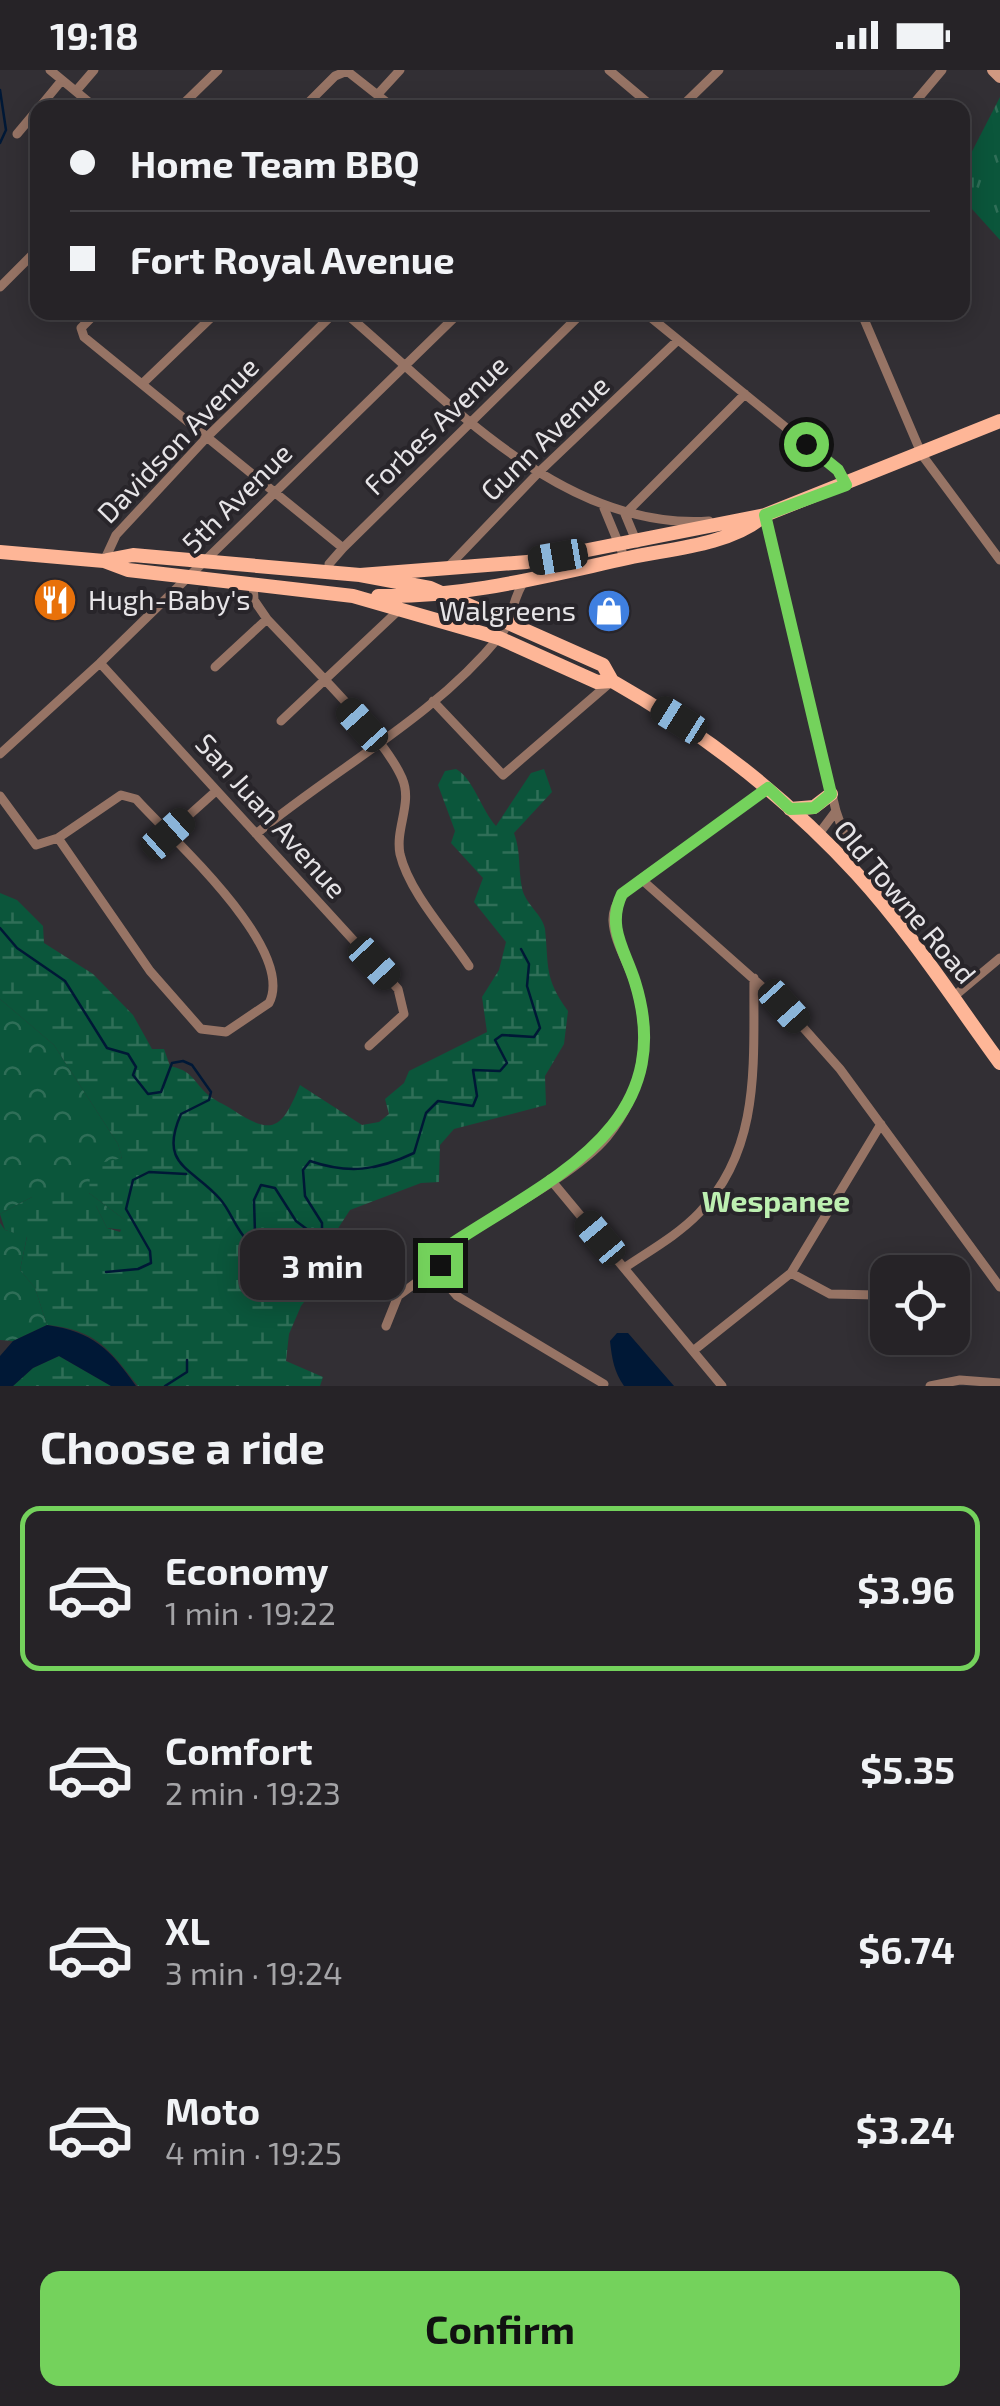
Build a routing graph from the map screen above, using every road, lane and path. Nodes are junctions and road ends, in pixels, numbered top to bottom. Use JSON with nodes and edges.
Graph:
{"nodes":[{"id":1,"x":50,"y":70,"type":"edge"},
{"id":2,"x":94,"y":70,"type":"edge"},
{"id":3,"x":218,"y":70,"type":"edge"},
{"id":4,"x":400,"y":70,"type":"edge"},
{"id":5,"x":609,"y":70,"type":"edge"},
{"id":6,"x":719,"y":70,"type":"edge"},
{"id":7,"x":942,"y":70,"type":"edge"},
{"id":8,"x":993,"y":70,"type":"edge"},
{"id":9,"x":1000,"y":76,"type":"edge"},
{"id":10,"x":62,"y":80,"type":"junction"},
{"id":11,"x":76,"y":91,"type":"junction"},
{"id":12,"x":378,"y":94,"type":"junction"},
{"id":13,"x":45,"y":100,"type":"edge"},
{"id":14,"x":87,"y":100,"type":"edge"},
{"id":15,"x":188,"y":100,"type":"edge"},
{"id":16,"x":312,"y":100,"type":"edge"},
{"id":17,"x":385,"y":100,"type":"edge"},
{"id":18,"x":645,"y":100,"type":"edge"},
{"id":19,"x":688,"y":100,"type":"edge"},
{"id":20,"x":917,"y":100,"type":"edge"},
{"id":21,"x":30,"y":118,"type":"edge"},
{"id":22,"x":17,"y":134,"type":"dead end"},
{"id":23,"x":30,"y":257,"type":"edge"},
{"id":24,"x":0,"y":287,"type":"edge"},
{"id":25,"x":90,"y":320,"type":"edge"},
{"id":26,"x":208,"y":320,"type":"edge"},
{"id":27,"x":327,"y":320,"type":"edge"},
{"id":28,"x":354,"y":320,"type":"edge"},
{"id":29,"x":452,"y":320,"type":"edge"},
{"id":30,"x":575,"y":320,"type":"edge"},
{"id":31,"x":654,"y":320,"type":"edge"},
{"id":32,"x":864,"y":320,"type":"edge"},
{"id":33,"x":678,"y":340,"type":"junction"},
{"id":34,"x":406,"y":364,"type":"junction"},
{"id":35,"x":143,"y":383,"type":"junction"},
{"id":36,"x":745,"y":394,"type":"junction"},
{"id":37,"x":472,"y":420,"type":"junction"},
{"id":38,"x":1000,"y":421,"type":"edge"},
{"id":39,"x":208,"y":436,"type":"junction"},
{"id":40,"x":922,"y":454,"type":"junction"},
{"id":41,"x":539,"y":472,"type":"junction"},
{"id":42,"x":846,"y":485,"type":"junction"},
{"id":43,"x":276,"y":490,"type":"junction"},
{"id":44,"x":602,"y":506,"type":"junction"},
{"id":45,"x":626,"y":514,"type":"junction"},
{"id":46,"x":765,"y":515,"type":"junction"},
{"id":47,"x":343,"y":548,"type":"junction"},
{"id":48,"x":631,"y":550,"type":"junction"},
{"id":49,"x":0,"y":552,"type":"edge"},
{"id":50,"x":1000,"y":560,"type":"edge"},
{"id":51,"x":104,"y":561,"type":"junction"},
{"id":52,"x":203,"y":563,"type":"junction"},
{"id":53,"x":446,"y":570,"type":"junction"},
{"id":54,"x":330,"y":574,"type":"junction"},
{"id":55,"x":360,"y":575,"type":"junction"},
{"id":56,"x":188,"y":578,"type":"junction"},
{"id":57,"x":525,"y":580,"type":"junction"},
{"id":58,"x":253,"y":583,"type":"junction"},
{"id":59,"x":451,"y":594,"type":"junction"},
{"id":60,"x":353,"y":596,"type":"junction"},
{"id":61,"x":402,"y":608,"type":"junction"},
{"id":62,"x":267,"y":618,"type":"junction"},
{"id":63,"x":508,"y":620,"type":"junction"},
{"id":64,"x":498,"y":638,"type":"junction"},
{"id":65,"x":100,"y":664,"type":"junction"},
{"id":66,"x":215,"y":667,"type":"dead end"},
{"id":67,"x":612,"y":681,"type":"junction"},
{"id":68,"x":325,"y":683,"type":"junction"},
{"id":69,"x":434,"y":701,"type":"junction"},
{"id":70,"x":281,"y":722,"type":"dead end"},
{"id":71,"x":381,"y":746,"type":"junction"},
{"id":72,"x":0,"y":754,"type":"edge"},
{"id":73,"x":768,"y":788,"type":"junction"},
{"id":74,"x":216,"y":791,"type":"junction"},
{"id":75,"x":831,"y":794,"type":"junction"},
{"id":76,"x":0,"y":796,"type":"edge"},
{"id":77,"x":790,"y":809,"type":"junction"},
{"id":78,"x":836,"y":810,"type":"junction"},
{"id":79,"x":168,"y":834,"type":"junction"},
{"id":80,"x":256,"y":834,"type":"junction"},
{"id":81,"x":818,"y":835,"type":"junction"},
{"id":82,"x":58,"y":838,"type":"junction"},
{"id":83,"x":859,"y":876,"type":"junction"},
{"id":84,"x":641,"y":879,"type":"junction"},
{"id":85,"x":1000,"y":958,"type":"edge"},
{"id":86,"x":469,"y":966,"type":"dead end"},
{"id":87,"x":754,"y":978,"type":"junction"},
{"id":88,"x":952,"y":998,"type":"junction"},
{"id":89,"x":369,"y":1046,"type":"dead end"},
{"id":90,"x":1000,"y":1063,"type":"edge"},
{"id":91,"x":881,"y":1124,"type":"junction"},
{"id":92,"x":550,"y":1179,"type":"junction"},
{"id":93,"x":440,"y":1265,"type":"junction"},
{"id":94,"x":624,"y":1268,"type":"junction"},
{"id":95,"x":791,"y":1274,"type":"junction"},
{"id":96,"x":1000,"y":1286,"type":"edge"},
{"id":97,"x":870,"y":1295,"type":"edge"},
{"id":98,"x":386,"y":1326,"type":"dead end"},
{"id":99,"x":693,"y":1351,"type":"junction"},
{"id":100,"x":604,"y":1384,"type":"edge"},
{"id":101,"x":1000,"y":1384,"type":"edge"},
{"id":102,"x":722,"y":1386,"type":"edge"},
{"id":103,"x":930,"y":1386,"type":"edge"}],
"edges":[{"from":1,"to":10,"type":"street"},
{"from":2,"to":11,"type":"street"},
{"from":3,"to":15,"type":"street"},
{"from":4,"to":12,"type":"street"},
{"from":5,"to":18,"type":"street"},
{"from":6,"to":19,"type":"street"},
{"from":7,"to":20,"type":"street"},
{"from":8,"to":9,"type":"main road"},
{"from":10,"to":11,"type":"street"},
{"from":10,"to":13,"type":"street"},
{"from":11,"to":14,"type":"street"},
{"from":12,"to":16,"type":"street"},
{"from":12,"to":17,"type":"street"},
{"from":21,"to":22,"type":"street"},
{"from":23,"to":24,"type":"street"},
{"from":25,"to":35,"type":"street"},
{"from":26,"to":35,"type":"street"},
{"from":27,"to":39,"type":"street","name":"Davidson Avenue"},
{"from":28,"to":34,"type":"street"},
{"from":29,"to":34,"type":"street","name":"5th Avenue"},
{"from":30,"to":37,"type":"street","name":"Forbes Avenue"},
{"from":31,"to":33,"type":"street"},
{"from":32,"to":40,"type":"street"},
{"from":33,"to":36,"type":"street"},
{"from":33,"to":41,"type":"street","name":"Gunn Avenue"},
{"from":34,"to":37,"type":"street"},
{"from":34,"to":43,"type":"street","name":"5th Avenue"},
{"from":35,"to":39,"type":"street"},
{"from":36,"to":42,"type":"street"},
{"from":36,"to":45,"type":"street"},
{"from":37,"to":41,"type":"street"},
{"from":37,"to":47,"type":"street","name":"Forbes Avenue"},
{"from":38,"to":40,"type":"main road"},
{"from":39,"to":43,"type":"street"},
{"from":39,"to":51,"type":"street","name":"Davidson Avenue"},
{"from":40,"to":42,"type":"main road"},
{"from":40,"to":50,"type":"street"},
{"from":41,"to":44,"type":"street"},
{"from":41,"to":53,"type":"street","name":"Gunn Avenue"},
{"from":42,"to":46,"type":"main road"},
{"from":43,"to":47,"type":"street"},
{"from":43,"to":52,"type":"street","name":"5th Avenue"},
{"from":44,"to":45,"type":"street"},
{"from":44,"to":48,"type":"street"},
{"from":45,"to":46,"type":"street"},
{"from":45,"to":48,"type":"street"},
{"from":46,"to":48,"type":"main road"},
{"from":46,"to":75,"type":"street"},
{"from":47,"to":54,"type":"street","name":"Forbes Avenue"},
{"from":48,"to":53,"type":"main road"},
{"from":48,"to":57,"type":"main road"},
{"from":49,"to":51,"type":"main road"},
{"from":51,"to":52,"type":"main road"},
{"from":51,"to":56,"type":"main road"},
{"from":52,"to":54,"type":"main road"},
{"from":52,"to":56,"type":"street","name":"5th Avenue"},
{"from":53,"to":55,"type":"main road"},
{"from":54,"to":55,"type":"main road"},
{"from":55,"to":59,"type":"main road"},
{"from":56,"to":58,"type":"main road"},
{"from":56,"to":65,"type":"street","name":"5th Avenue"},
{"from":57,"to":59,"type":"main road"},
{"from":57,"to":63,"type":"street"},
{"from":58,"to":60,"type":"main road"},
{"from":58,"to":62,"type":"street"},
{"from":59,"to":60,"type":"main road"},
{"from":59,"to":63,"type":"main road"},
{"from":60,"to":61,"type":"main road"},
{"from":61,"to":64,"type":"main road"},
{"from":61,"to":68,"type":"street"},
{"from":62,"to":66,"type":"street"},
{"from":62,"to":68,"type":"street"},
{"from":63,"to":64,"type":"street"},
{"from":63,"to":67,"type":"main road"},
{"from":64,"to":67,"type":"main road"},
{"from":64,"to":69,"type":"street"},
{"from":65,"to":72,"type":"street","name":"5th Avenue"},
{"from":65,"to":74,"type":"street","name":"San Juan Avenue"},
{"from":67,"to":69,"type":"street"},
{"from":67,"to":73,"type":"main road","name":"Old Towne Road"},
{"from":68,"to":70,"type":"street"},
{"from":68,"to":71,"type":"street"},
{"from":69,"to":71,"type":"street"},
{"from":71,"to":80,"type":"street"},
{"from":71,"to":86,"type":"street"},
{"from":73,"to":77,"type":"main road","name":"Old Towne Road"},
{"from":73,"to":84,"type":"street"},
{"from":74,"to":79,"type":"street"},
{"from":74,"to":80,"type":"street","name":"San Juan Avenue"},
{"from":75,"to":77,"type":"main road"},
{"from":75,"to":78,"type":"street"},
{"from":76,"to":82,"type":"street"},
{"from":77,"to":81,"type":"main road","name":"Old Towne Road"},
{"from":78,"to":81,"type":"street"},
{"from":78,"to":83,"type":"street"},
{"from":79,"to":82,"type":"street"},
{"from":79,"to":82,"type":"street"},
{"from":80,"to":89,"type":"street","name":"San Juan Avenue"},
{"from":81,"to":83,"type":"main road","name":"Old Towne Road"},
{"from":83,"to":88,"type":"main road","name":"Old Towne Road"},
{"from":84,"to":87,"type":"street"},
{"from":84,"to":92,"type":"street"},
{"from":85,"to":88,"type":"street"},
{"from":87,"to":91,"type":"street"},
{"from":87,"to":94,"type":"street"},
{"from":88,"to":90,"type":"main road","name":"Old Towne Road"},
{"from":91,"to":95,"type":"street"},
{"from":91,"to":96,"type":"street"},
{"from":92,"to":93,"type":"street"},
{"from":92,"to":94,"type":"street"},
{"from":93,"to":98,"type":"street"},
{"from":93,"to":100,"type":"street"},
{"from":94,"to":99,"type":"street"},
{"from":95,"to":97,"type":"street"},
{"from":95,"to":99,"type":"street"},
{"from":99,"to":102,"type":"street"},
{"from":101,"to":103,"type":"street"}]}
